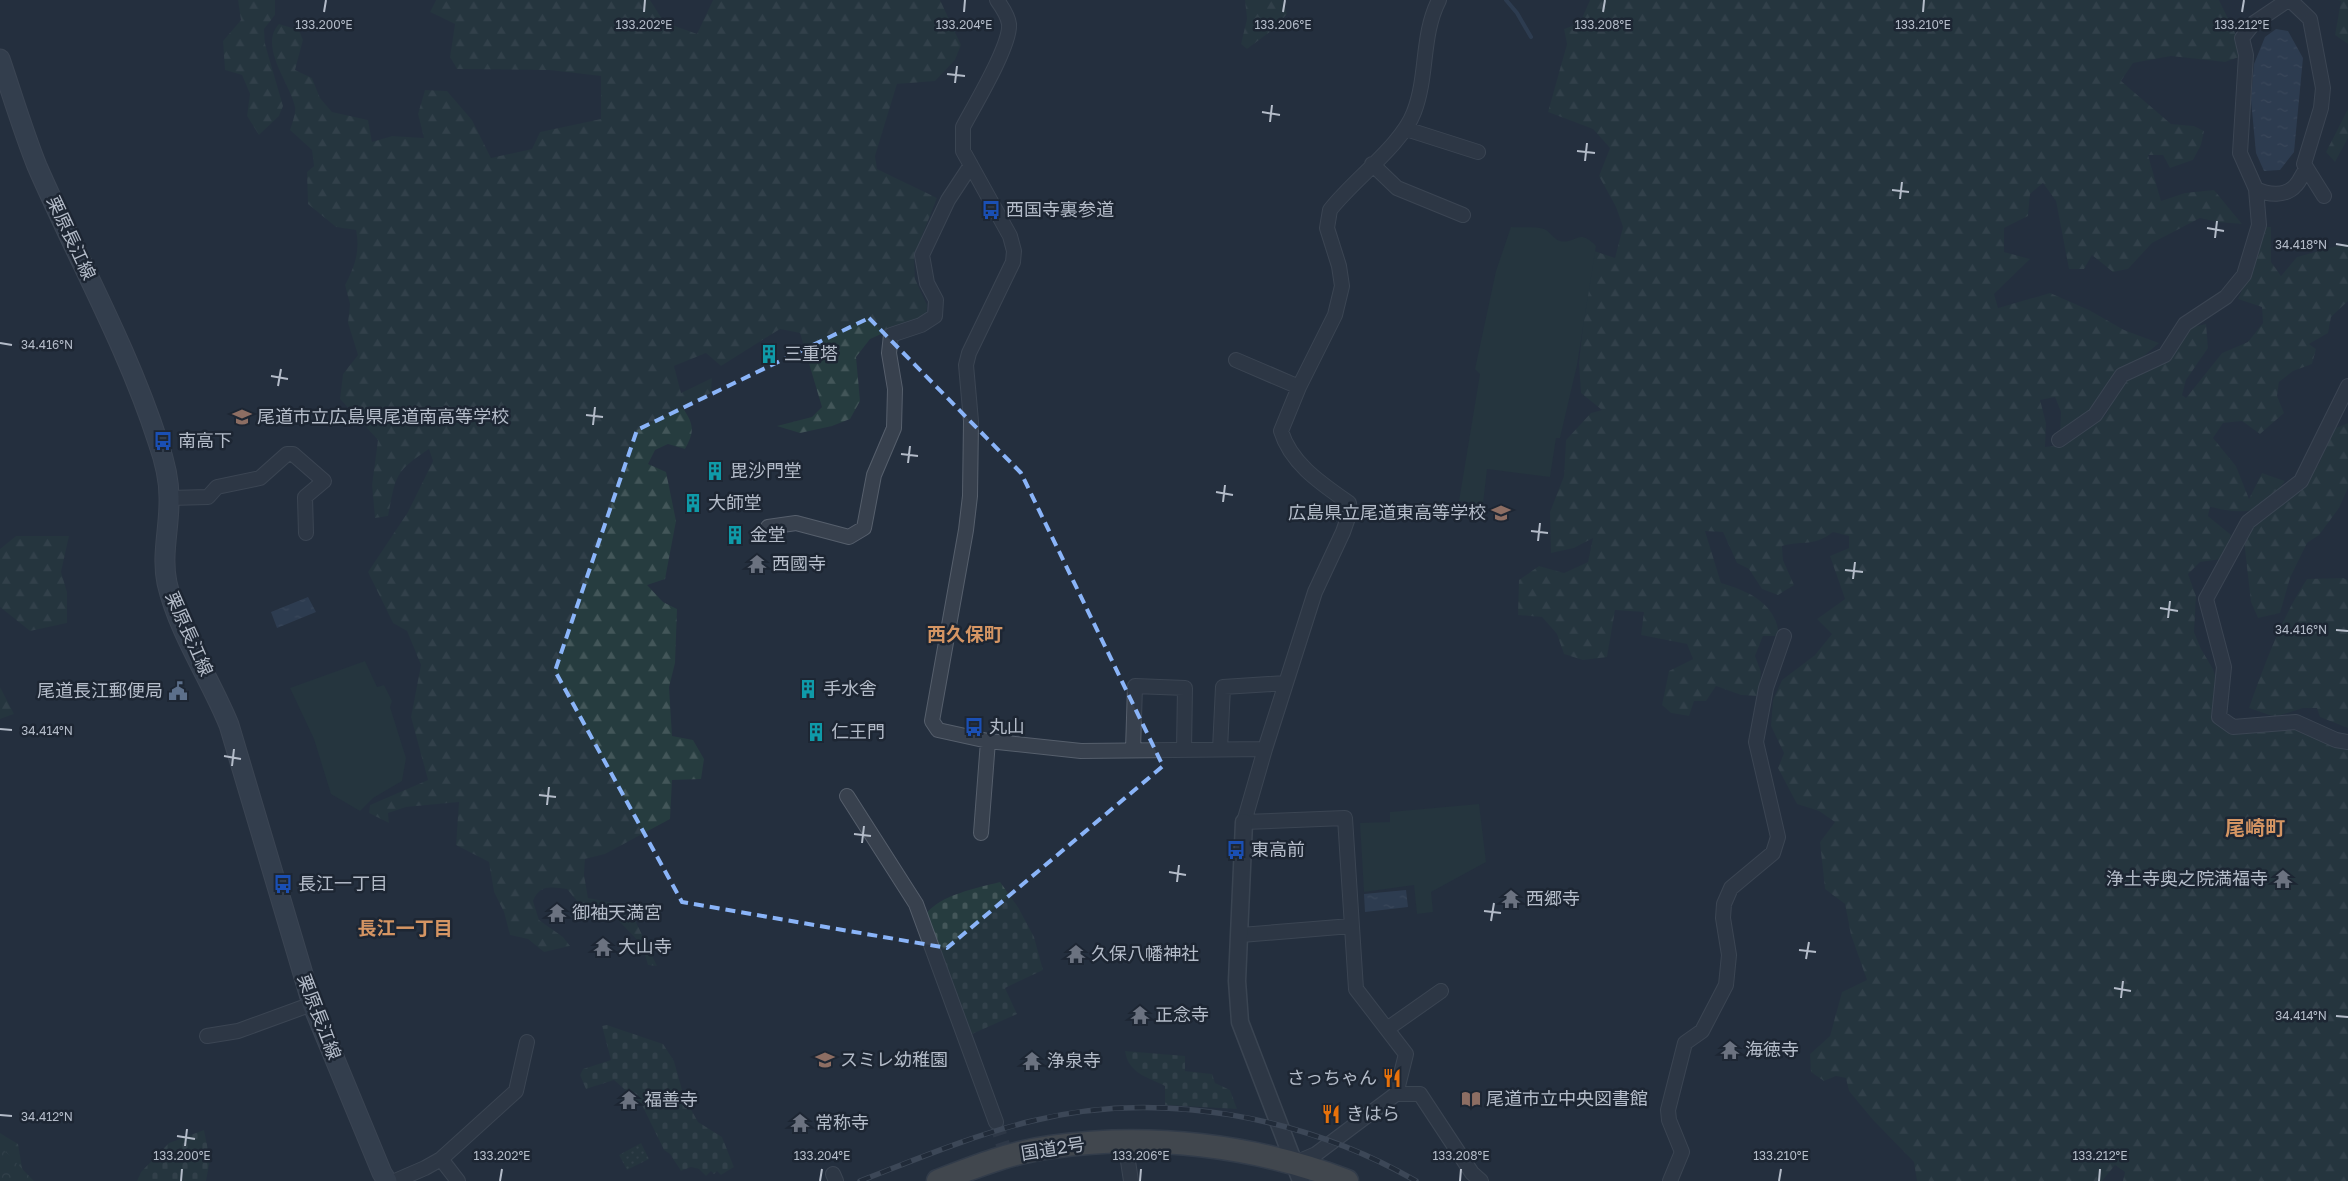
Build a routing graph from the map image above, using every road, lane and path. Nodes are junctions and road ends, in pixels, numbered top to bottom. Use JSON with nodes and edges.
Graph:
{"nodes":[{"id":1,"x":997,"y":0,"type":"edge"},
{"id":2,"x":1439,"y":0,"type":"edge"},
{"id":3,"x":2289,"y":0,"type":"edge"},
{"id":4,"x":0,"y":59,"type":"edge"},
{"id":5,"x":1406,"y":129,"type":"junction"},
{"id":6,"x":1478,"y":152,"type":"dead end"},
{"id":7,"x":1372,"y":164,"type":"junction"},
{"id":8,"x":971,"y":165,"type":"junction"},
{"id":9,"x":2307,"y":169,"type":"junction"},
{"id":10,"x":2256,"y":189,"type":"junction"},
{"id":11,"x":2324,"y":196,"type":"dead end"},
{"id":12,"x":1463,"y":214,"type":"dead end"},
{"id":13,"x":1236,"y":360,"type":"dead end"},
{"id":14,"x":2348,"y":386,"type":"edge"},
{"id":15,"x":1299,"y":387,"type":"junction"},
{"id":16,"x":2060,"y":440,"type":"dead end"},
{"id":17,"x":169,"y":498,"type":"junction"},
{"id":18,"x":768,"y":527,"type":"dead end"},
{"id":19,"x":306,"y":533,"type":"dead end"},
{"id":20,"x":1784,"y":636,"type":"dead end"},
{"id":21,"x":1286,"y":683,"type":"junction"},
{"id":22,"x":988,"y":742,"type":"junction"},
{"id":23,"x":2348,"y":742,"type":"edge"},
{"id":24,"x":1220,"y":749,"type":"junction"},
{"id":25,"x":1265,"y":749,"type":"junction"},
{"id":26,"x":1133,"y":750,"type":"junction"},
{"id":27,"x":1184,"y":750,"type":"junction"},
{"id":28,"x":847,"y":796,"type":"dead end"},
{"id":29,"x":1244,"y":822,"type":"junction"},
{"id":30,"x":981,"y":832,"type":"dead end"},
{"id":31,"x":1351,"y":926,"type":"junction"},
{"id":32,"x":1241,"y":935,"type":"junction"},
{"id":33,"x":1441,"y":991,"type":"dead end"},
{"id":34,"x":312,"y":1004,"type":"junction"},
{"id":35,"x":1387,"y":1029,"type":"junction"},
{"id":36,"x":207,"y":1036,"type":"dead end"},
{"id":37,"x":528,"y":1042,"type":"dead end"},
{"id":38,"x":1396,"y":1094,"type":"junction"},
{"id":39,"x":996,"y":1122,"type":"tunnel mouth"},
{"id":40,"x":1125,"y":1141,"type":"junction"},
{"id":41,"x":440,"y":1159,"type":"junction"},
{"id":42,"x":1296,"y":1175,"type":"edge"},
{"id":43,"x":387,"y":1181,"type":"edge"},
{"id":44,"x":395,"y":1181,"type":"edge"},
{"id":45,"x":458,"y":1181,"type":"edge"},
{"id":46,"x":938,"y":1181,"type":"edge"},
{"id":47,"x":1131,"y":1181,"type":"edge"},
{"id":48,"x":1347,"y":1181,"type":"edge"},
{"id":49,"x":1481,"y":1181,"type":"edge"},
{"id":50,"x":1670,"y":1181,"type":"edge"}],
"edges":[{"from":1,"to":8,"type":"street"},
{"from":2,"to":5,"type":"street"},
{"from":3,"to":9,"type":"street"},
{"from":3,"to":10,"type":"street"},
{"from":4,"to":17,"type":"main road","name":"栗原長江線"},
{"from":5,"to":6,"type":"street"},
{"from":5,"to":7,"type":"street"},
{"from":7,"to":12,"type":"street"},
{"from":7,"to":15,"type":"street"},
{"from":8,"to":18,"type":"street"},
{"from":8,"to":22,"type":"street"},
{"from":9,"to":10,"type":"street"},
{"from":9,"to":11,"type":"street"},
{"from":10,"to":16,"type":"street"},
{"from":13,"to":15,"type":"street"},
{"from":14,"to":23,"type":"street"},
{"from":15,"to":21,"type":"street"},
{"from":17,"to":19,"type":"street"},
{"from":17,"to":34,"type":"main road","name":"栗原長江線"},
{"from":20,"to":50,"type":"street"},
{"from":21,"to":24,"type":"street"},
{"from":21,"to":25,"type":"street"},
{"from":22,"to":26,"type":"street"},
{"from":22,"to":30,"type":"street"},
{"from":24,"to":25,"type":"street"},
{"from":24,"to":27,"type":"street"},
{"from":25,"to":29,"type":"street"},
{"from":26,"to":27,"type":"street"},
{"from":26,"to":27,"type":"street"},
{"from":28,"to":39,"type":"street"},
{"from":29,"to":31,"type":"street"},
{"from":29,"to":32,"type":"street"},
{"from":31,"to":32,"type":"street"},
{"from":31,"to":35,"type":"street"},
{"from":32,"to":42,"type":"street"},
{"from":33,"to":35,"type":"street"},
{"from":34,"to":36,"type":"street"},
{"from":34,"to":43,"type":"main road","name":"栗原長江線"},
{"from":35,"to":38,"type":"street"},
{"from":37,"to":41,"type":"street"},
{"from":38,"to":42,"type":"street"},
{"from":38,"to":49,"type":"street"},
{"from":40,"to":42,"type":"highway","name":"国道2号"},
{"from":40,"to":46,"type":"highway","name":"国道2号"},
{"from":40,"to":47,"type":"street"},
{"from":41,"to":44,"type":"street"},
{"from":41,"to":45,"type":"street"},
{"from":42,"to":48,"type":"highway","name":"国道2号"}]}
